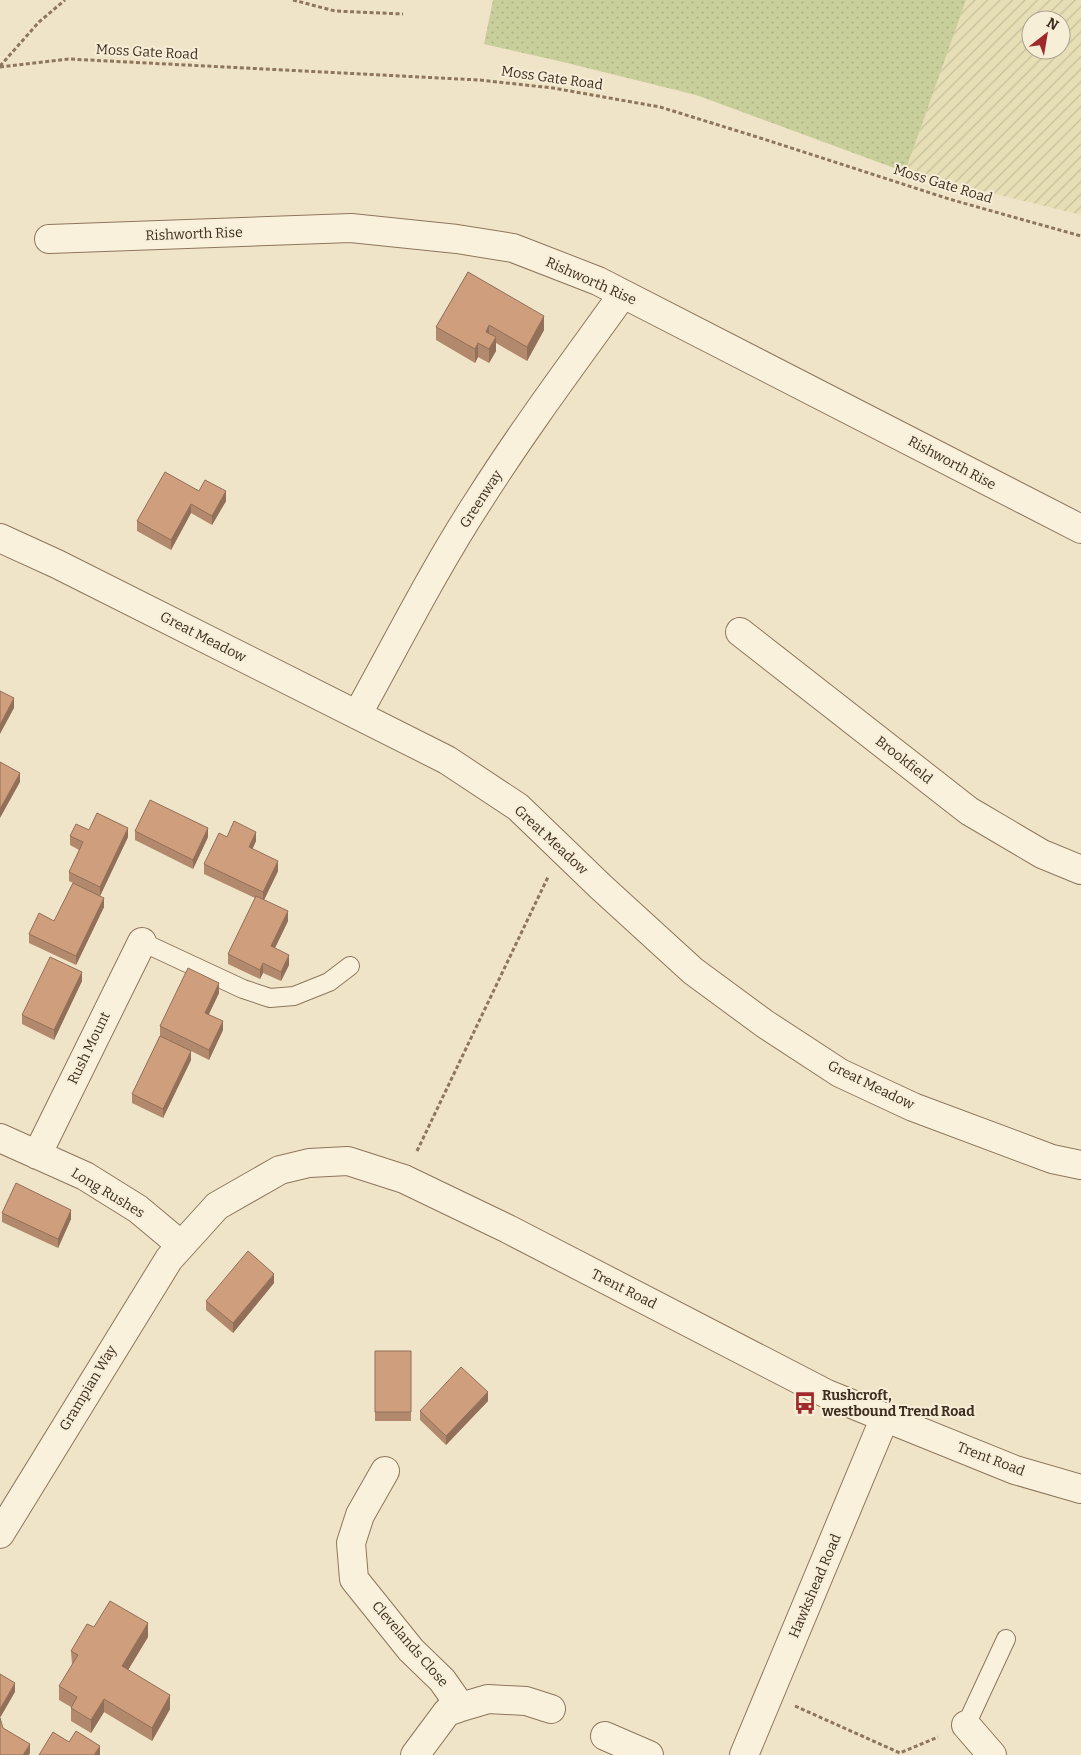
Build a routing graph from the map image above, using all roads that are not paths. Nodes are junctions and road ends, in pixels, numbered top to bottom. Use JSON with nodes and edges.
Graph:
{"nodes":[{"id":1,"x":49,"y":238,"type":"dead end"},
{"id":2,"x":623,"y":294,"type":"junction"},
{"id":3,"x":1081,"y":529,"type":"edge"},
{"id":4,"x":0,"y":538,"type":"edge"},
{"id":5,"x":740,"y":632,"type":"dead end"},
{"id":6,"x":357,"y":715,"type":"junction"},
{"id":7,"x":1081,"y":870,"type":"edge"},
{"id":8,"x":142,"y":942,"type":"joint"},
{"id":9,"x":350,"y":966,"type":"dead end"},
{"id":10,"x":0,"y":1138,"type":"edge"},
{"id":11,"x":37,"y":1155,"type":"junction"},
{"id":12,"x":1081,"y":1165,"type":"edge"},
{"id":13,"x":182,"y":1245,"type":"junction"},
{"id":14,"x":885,"y":1417,"type":"junction"},
{"id":15,"x":384,"y":1471,"type":"dead end"},
{"id":16,"x":1081,"y":1490,"type":"edge"},
{"id":17,"x":0,"y":1534,"type":"edge"},
{"id":18,"x":1006,"y":1639,"type":"dead end"},
{"id":19,"x":461,"y":1707,"type":"junction"},
{"id":20,"x":551,"y":1709,"type":"dead end"},
{"id":21,"x":966,"y":1725,"type":"joint"},
{"id":22,"x":605,"y":1736,"type":"dead end"},
{"id":23,"x":415,"y":1755,"type":"edge"},
{"id":24,"x":649,"y":1755,"type":"edge"},
{"id":25,"x":744,"y":1755,"type":"edge"},
{"id":26,"x":992,"y":1755,"type":"edge"}],
"edges":[{"from":1,"to":2,"type":"street","name":"Rishworth Rise"},
{"from":2,"to":3,"type":"street","name":"Rishworth Rise"},
{"from":2,"to":6,"type":"street","name":"Greenway"},
{"from":4,"to":6,"type":"street","name":"Great Meadow"},
{"from":5,"to":7,"type":"street","name":"Brookfield"},
{"from":6,"to":12,"type":"street","name":"Great Meadow"},
{"from":8,"to":9,"type":"lane"},
{"from":8,"to":11,"type":"street","name":"Rush Mount"},
{"from":10,"to":11,"type":"street","name":"Long Rushes"},
{"from":11,"to":13,"type":"street","name":"Long Rushes"},
{"from":13,"to":14,"type":"street","name":"Trent Road"},
{"from":13,"to":17,"type":"street","name":"Grampian Way"},
{"from":14,"to":16,"type":"street","name":"Trent Road"},
{"from":14,"to":25,"type":"street","name":"Hawkshead Road"},
{"from":15,"to":19,"type":"street","name":"Clevelands Close"},
{"from":18,"to":21,"type":"lane"},
{"from":19,"to":20,"type":"street"},
{"from":19,"to":23,"type":"street"},
{"from":21,"to":26,"type":"street"},
{"from":22,"to":24,"type":"street"}]}
